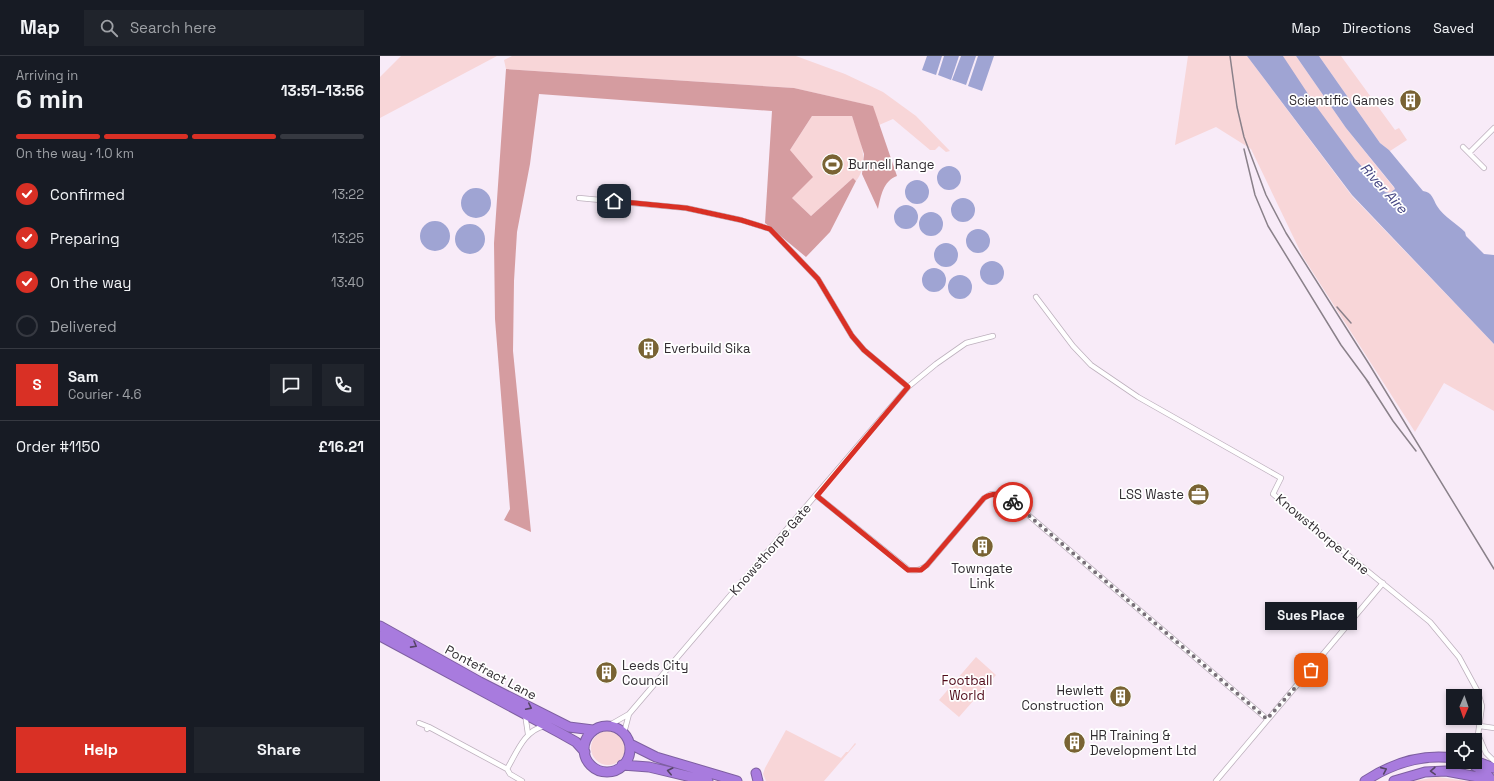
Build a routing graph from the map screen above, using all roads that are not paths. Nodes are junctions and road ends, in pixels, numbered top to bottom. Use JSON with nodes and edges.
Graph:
{"nodes":[{"id":1,"x":1494,"y":128,"type":"edge"},
{"id":2,"x":1463,"y":147,"type":"dead end"},
{"id":3,"x":1469,"y":153,"type":"junction"},
{"id":4,"x":1484,"y":168,"type":"dead end"},
{"id":5,"x":579,"y":198,"type":"dead end"},
{"id":6,"x":1036,"y":297,"type":"dead end"},
{"id":7,"x":993,"y":336,"type":"dead end"},
{"id":8,"x":908,"y":387,"type":"junction"},
{"id":9,"x":817,"y":496,"type":"junction"},
{"id":10,"x":1383,"y":583,"type":"junction"},
{"id":11,"x":380,"y":626,"type":"edge"},
{"id":12,"x":380,"y":636,"type":"edge"},
{"id":13,"x":525,"y":714,"type":"junction"},
{"id":14,"x":629,"y":714,"type":"junction"},
{"id":15,"x":1267,"y":719,"type":"junction"},
{"id":16,"x":420,"y":723,"type":"dead end"},
{"id":17,"x":546,"y":726,"type":"junction"},
{"id":18,"x":608,"y":726,"type":"junction"},
{"id":19,"x":1480,"y":726,"type":"junction"},
{"id":20,"x":1494,"y":728,"type":"edge"},
{"id":21,"x":593,"y":730,"type":"junction"},
{"id":22,"x":624,"y":733,"type":"junction"},
{"id":23,"x":1478,"y":733,"type":"edge"},
{"id":24,"x":528,"y":734,"type":"junction"},
{"id":25,"x":630,"y":744,"type":"junction"},
{"id":26,"x":1482,"y":747,"type":"edge"},
{"id":27,"x":585,"y":752,"type":"junction"},
{"id":28,"x":1446,"y":756,"type":"edge"},
{"id":29,"x":1494,"y":762,"type":"edge"},
{"id":30,"x":1482,"y":764,"type":"edge"},
{"id":31,"x":622,"y":766,"type":"junction"},
{"id":32,"x":1494,"y":768,"type":"edge"},
{"id":33,"x":507,"y":769,"type":"junction"},
{"id":34,"x":1471,"y":769,"type":"edge"},
{"id":35,"x":1480,"y":769,"type":"edge"},
{"id":36,"x":1468,"y":774,"type":"junction"},
{"id":37,"x":1492,"y":779,"type":"edge"},
{"id":38,"x":522,"y":781,"type":"edge"},
{"id":39,"x":708,"y":781,"type":"edge"},
{"id":40,"x":737,"y":781,"type":"edge"},
{"id":41,"x":1216,"y":781,"type":"edge"},
{"id":42,"x":1365,"y":781,"type":"edge"},
{"id":43,"x":1394,"y":781,"type":"edge"}],
"edges":[{"from":1,"to":3,"type":"street"},
{"from":2,"to":3,"type":"street"},
{"from":3,"to":4,"type":"street"},
{"from":5,"to":8,"type":"street"},
{"from":6,"to":10,"type":"street","name":"Knowsthorpe Lane"},
{"from":7,"to":8,"type":"street","name":"Knowsthorpe Gate"},
{"from":8,"to":9,"type":"street","name":"Knowsthorpe Gate"},
{"from":9,"to":14,"type":"street","name":"Knowsthorpe Gate"},
{"from":9,"to":15,"type":"street"},
{"from":10,"to":15,"type":"street"},
{"from":10,"to":19,"type":"street","name":"Knowsthorpe Lane"},
{"from":11,"to":21,"type":"highway","name":"Pontefract Lane","one_way":true},
{"from":12,"to":13,"type":"highway","name":"Pontefract Lane"},
{"from":13,"to":17,"type":"highway","name":"Pontefract Lane"},
{"from":13,"to":24,"type":"street"},
{"from":14,"to":18,"type":"street","name":"Knowsthorpe Gate"},
{"from":14,"to":22,"type":"street","name":"Knowsthorpe Gate"},
{"from":15,"to":41,"type":"street"},
{"from":16,"to":33,"type":"street"},
{"from":17,"to":24,"type":"street"},
{"from":17,"to":27,"type":"highway","name":"Pontefract Lane"},
{"from":18,"to":21,"type":"highway"},
{"from":18,"to":22,"type":"highway"},
{"from":19,"to":20,"type":"street"},
{"from":19,"to":23,"type":"street","name":"Knowsthorpe Lane"},
{"from":21,"to":27,"type":"highway"},
{"from":22,"to":25,"type":"highway"},
{"from":24,"to":33,"type":"street"},
{"from":25,"to":31,"type":"highway"},
{"from":25,"to":40,"type":"highway"},
{"from":26,"to":29,"type":"street"},
{"from":27,"to":31,"type":"highway"},
{"from":42,"to":28,"type":"highway","one_way":true},
{"from":30,"to":32,"type":"highway"},
{"from":39,"to":31,"type":"highway","one_way":true},
{"from":33,"to":38,"type":"street"},
{"from":34,"to":36,"type":"highway"},
{"from":35,"to":37,"type":"highway"},
{"from":36,"to":37,"type":"highway"},
{"from":36,"to":43,"type":"highway","one_way":true}]}
